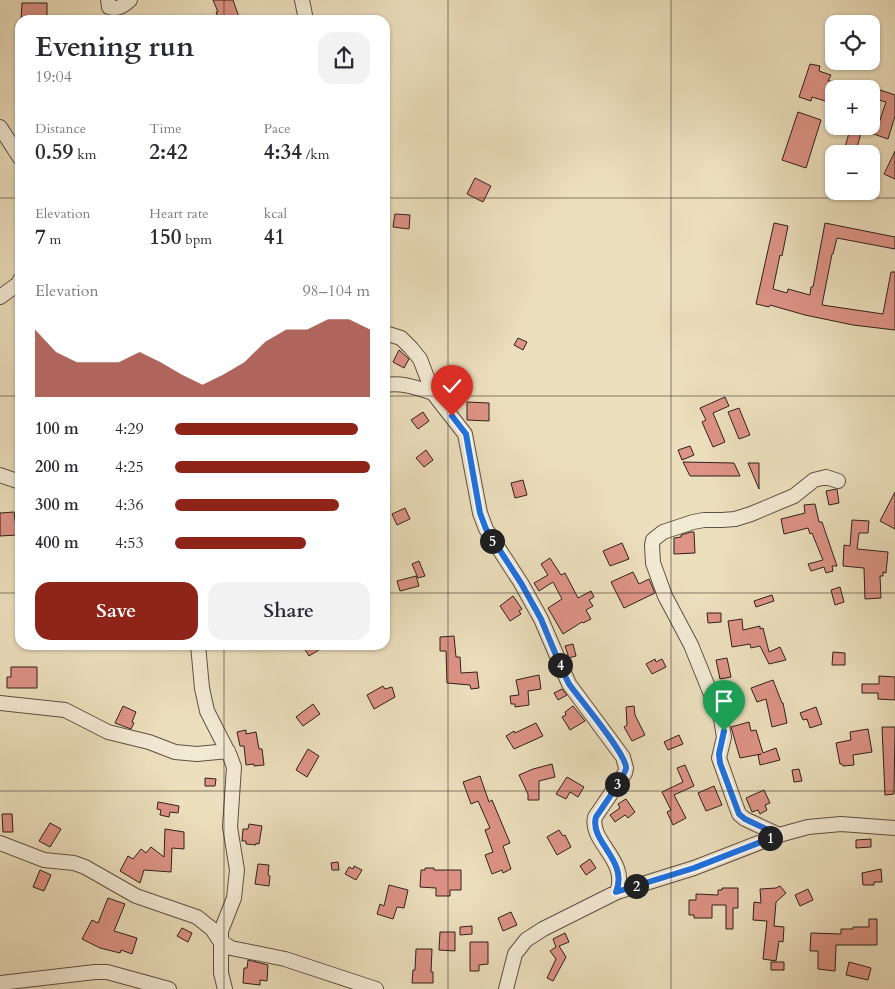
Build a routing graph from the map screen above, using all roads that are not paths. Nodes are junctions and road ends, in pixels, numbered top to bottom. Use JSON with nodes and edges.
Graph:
{"nodes":[{"id":1,"x":108,"y":0,"type":"edge"},
{"id":2,"x":130,"y":0,"type":"edge"},
{"id":3,"x":302,"y":0,"type":"edge"},
{"id":4,"x":305,"y":15,"type":"edge"},
{"id":5,"x":0,"y":127,"type":"edge"},
{"id":6,"x":15,"y":150,"type":"edge"},
{"id":7,"x":15,"y":284,"type":"edge"},
{"id":8,"x":0,"y":297,"type":"edge"},
{"id":9,"x":390,"y":335,"type":"edge"},
{"id":10,"x":390,"y":384,"type":"edge"},
{"id":11,"x":433,"y":394,"type":"junction"},
{"id":12,"x":0,"y":475,"type":"edge"},
{"id":13,"x":15,"y":480,"type":"edge"},
{"id":14,"x":838,"y":482,"type":"dead end"},
{"id":15,"x":198,"y":650,"type":"edge"},
{"id":16,"x":0,"y":703,"type":"edge"},
{"id":17,"x":228,"y":752,"type":"junction"},
{"id":18,"x":895,"y":828,"type":"edge"},
{"id":19,"x":779,"y":835,"type":"junction"},
{"id":20,"x":0,"y":843,"type":"edge"},
{"id":21,"x":616,"y":892,"type":"junction"},
{"id":22,"x":220,"y":941,"type":"junction"},
{"id":23,"x":0,"y":983,"type":"edge"},
{"id":24,"x":169,"y":989,"type":"edge"},
{"id":25,"x":225,"y":989,"type":"edge"},
{"id":26,"x":376,"y":989,"type":"edge"},
{"id":27,"x":506,"y":989,"type":"edge"}],
"edges":[{"from":1,"to":2,"type":"street"},
{"from":3,"to":4,"type":"street"},
{"from":5,"to":6,"type":"street"},
{"from":7,"to":8,"type":"street"},
{"from":9,"to":11,"type":"street"},
{"from":10,"to":11,"type":"street"},
{"from":11,"to":21,"type":"street"},
{"from":12,"to":13,"type":"street"},
{"from":14,"to":19,"type":"street"},
{"from":15,"to":17,"type":"street"},
{"from":16,"to":17,"type":"street"},
{"from":17,"to":22,"type":"street"},
{"from":18,"to":19,"type":"street"},
{"from":19,"to":21,"type":"street"},
{"from":20,"to":22,"type":"street"},
{"from":21,"to":27,"type":"street"},
{"from":22,"to":25,"type":"street"},
{"from":22,"to":26,"type":"street"},
{"from":23,"to":24,"type":"street"}]}
